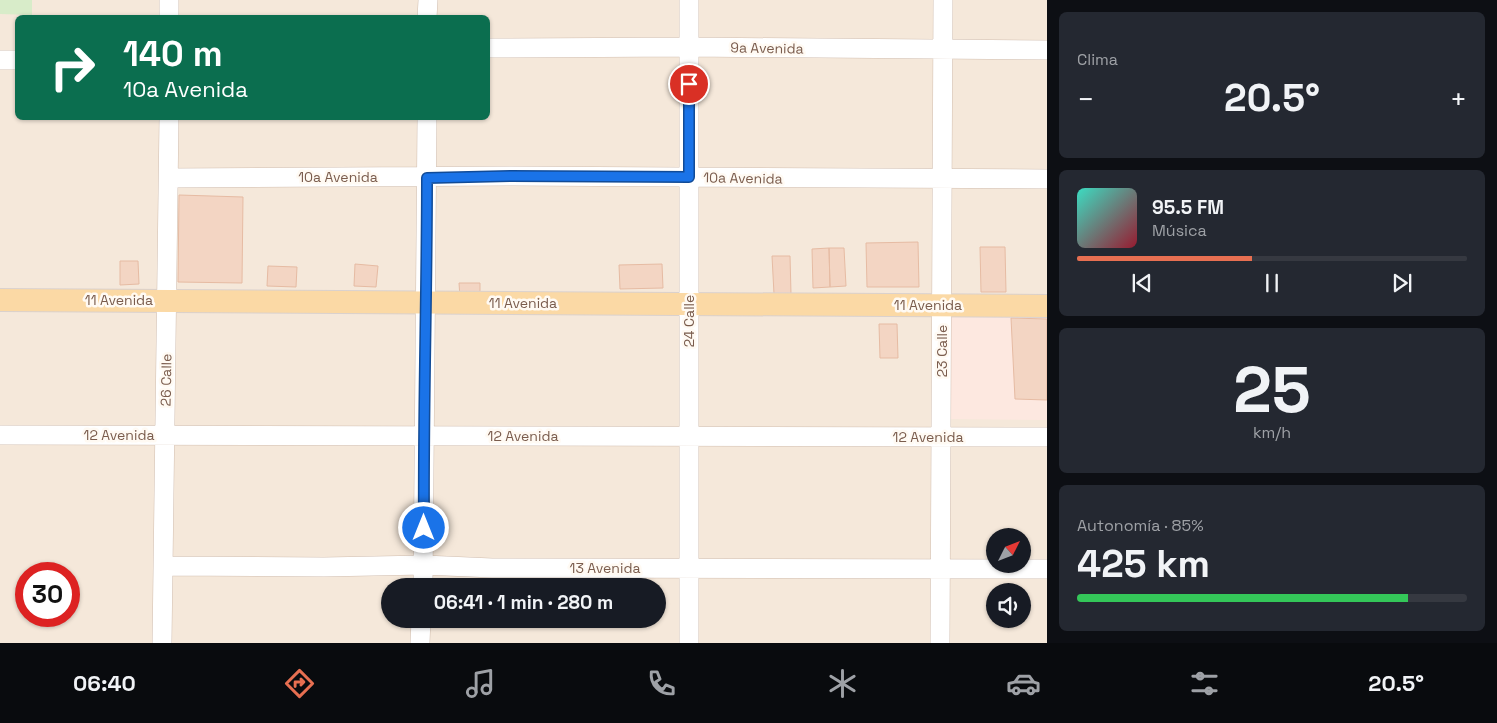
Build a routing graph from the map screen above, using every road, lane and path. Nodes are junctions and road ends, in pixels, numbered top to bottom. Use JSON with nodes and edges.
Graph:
{"nodes":[{"id":1,"x":169,"y":0,"type":"edge"},
{"id":2,"x":428,"y":0,"type":"edge"},
{"id":3,"x":689,"y":0,"type":"edge"},
{"id":4,"x":943,"y":0,"type":"edge"},
{"id":5,"x":170,"y":15,"type":"edge"},
{"id":6,"x":428,"y":15,"type":"edge"},
{"id":7,"x":689,"y":47,"type":"junction"},
{"id":8,"x":490,"y":48,"type":"edge"},
{"id":9,"x":943,"y":49,"type":"junction"},
{"id":10,"x":1047,"y":50,"type":"edge"},
{"id":11,"x":0,"y":60,"type":"edge"},
{"id":12,"x":15,"y":60,"type":"edge"},
{"id":13,"x":169,"y":120,"type":"edge"},
{"id":14,"x":427,"y":120,"type":"edge"},
{"id":15,"x":689,"y":177,"type":"junction"},
{"id":16,"x":169,"y":178,"type":"junction"},
{"id":17,"x":427,"y":178,"type":"junction"},
{"id":18,"x":942,"y":179,"type":"junction"},
{"id":19,"x":1047,"y":179,"type":"edge"},
{"id":20,"x":0,"y":300,"type":"edge"},
{"id":21,"x":167,"y":301,"type":"junction"},
{"id":22,"x":426,"y":302,"type":"junction"},
{"id":23,"x":689,"y":304,"type":"junction"},
{"id":24,"x":942,"y":305,"type":"junction"},
{"id":25,"x":1047,"y":306,"type":"edge"},
{"id":26,"x":0,"y":435,"type":"edge"},
{"id":27,"x":165,"y":435,"type":"junction"},
{"id":28,"x":423,"y":436,"type":"junction"},
{"id":29,"x":689,"y":436,"type":"junction"},
{"id":30,"x":941,"y":437,"type":"junction"},
{"id":31,"x":1047,"y":437,"type":"edge"},
{"id":32,"x":424,"y":565,"type":"junction"},
{"id":33,"x":163,"y":566,"type":"junction"},
{"id":34,"x":689,"y":568,"type":"junction"},
{"id":35,"x":941,"y":569,"type":"junction"},
{"id":36,"x":1047,"y":569,"type":"edge"},
{"id":37,"x":423,"y":578,"type":"edge"},
{"id":38,"x":421,"y":628,"type":"edge"},
{"id":39,"x":162,"y":643,"type":"edge"},
{"id":40,"x":420,"y":643,"type":"edge"},
{"id":41,"x":689,"y":643,"type":"edge"},
{"id":42,"x":940,"y":643,"type":"edge"}],
"edges":[{"from":1,"to":5,"type":"street"},
{"from":2,"to":6,"type":"street"},
{"from":3,"to":7,"type":"street","name":"24 Calle"},
{"from":4,"to":9,"type":"street","name":"23 Calle"},
{"from":7,"to":8,"type":"street","name":"9a Avenida"},
{"from":7,"to":9,"type":"street","name":"9a Avenida"},
{"from":7,"to":15,"type":"street","name":"24 Calle"},
{"from":9,"to":10,"type":"street","name":"9a Avenida"},
{"from":9,"to":18,"type":"street","name":"23 Calle"},
{"from":11,"to":12,"type":"street"},
{"from":13,"to":16,"type":"street","name":"26 Calle"},
{"from":14,"to":17,"type":"street"},
{"from":15,"to":17,"type":"street","name":"10a Avenida"},
{"from":15,"to":18,"type":"street","name":"10a Avenida"},
{"from":15,"to":23,"type":"street","name":"24 Calle"},
{"from":16,"to":17,"type":"street","name":"10a Avenida"},
{"from":16,"to":21,"type":"street","name":"26 Calle"},
{"from":17,"to":22,"type":"street"},
{"from":18,"to":19,"type":"street","name":"10a Avenida"},
{"from":18,"to":24,"type":"street","name":"23 Calle"},
{"from":20,"to":21,"type":"main road","name":"11 Avenida"},
{"from":21,"to":22,"type":"main road","name":"11 Avenida"},
{"from":21,"to":27,"type":"street","name":"26 Calle"},
{"from":22,"to":23,"type":"main road","name":"11 Avenida"},
{"from":22,"to":28,"type":"street"},
{"from":23,"to":24,"type":"main road","name":"11 Avenida"},
{"from":23,"to":29,"type":"street","name":"24 Calle"},
{"from":24,"to":25,"type":"main road","name":"11 Avenida"},
{"from":24,"to":30,"type":"street","name":"23 Calle"},
{"from":26,"to":27,"type":"street","name":"12 Avenida"},
{"from":27,"to":28,"type":"street","name":"12 Avenida"},
{"from":27,"to":33,"type":"street","name":"26 Calle"},
{"from":28,"to":29,"type":"street","name":"12 Avenida"},
{"from":28,"to":32,"type":"street"},
{"from":29,"to":30,"type":"street","name":"12 Avenida"},
{"from":29,"to":34,"type":"street","name":"24 Calle"},
{"from":30,"to":31,"type":"street","name":"12 Avenida"},
{"from":30,"to":35,"type":"street","name":"23 Calle"},
{"from":32,"to":33,"type":"street","name":"13 Avenida"},
{"from":32,"to":34,"type":"street","name":"13 Avenida"},
{"from":32,"to":37,"type":"street"},
{"from":33,"to":39,"type":"street","name":"26 Calle"},
{"from":34,"to":35,"type":"street","name":"13 Avenida"},
{"from":34,"to":41,"type":"street","name":"24 Calle"},
{"from":35,"to":36,"type":"street","name":"13 Avenida"},
{"from":35,"to":42,"type":"street","name":"23 Calle"},
{"from":38,"to":40,"type":"street"}]}
